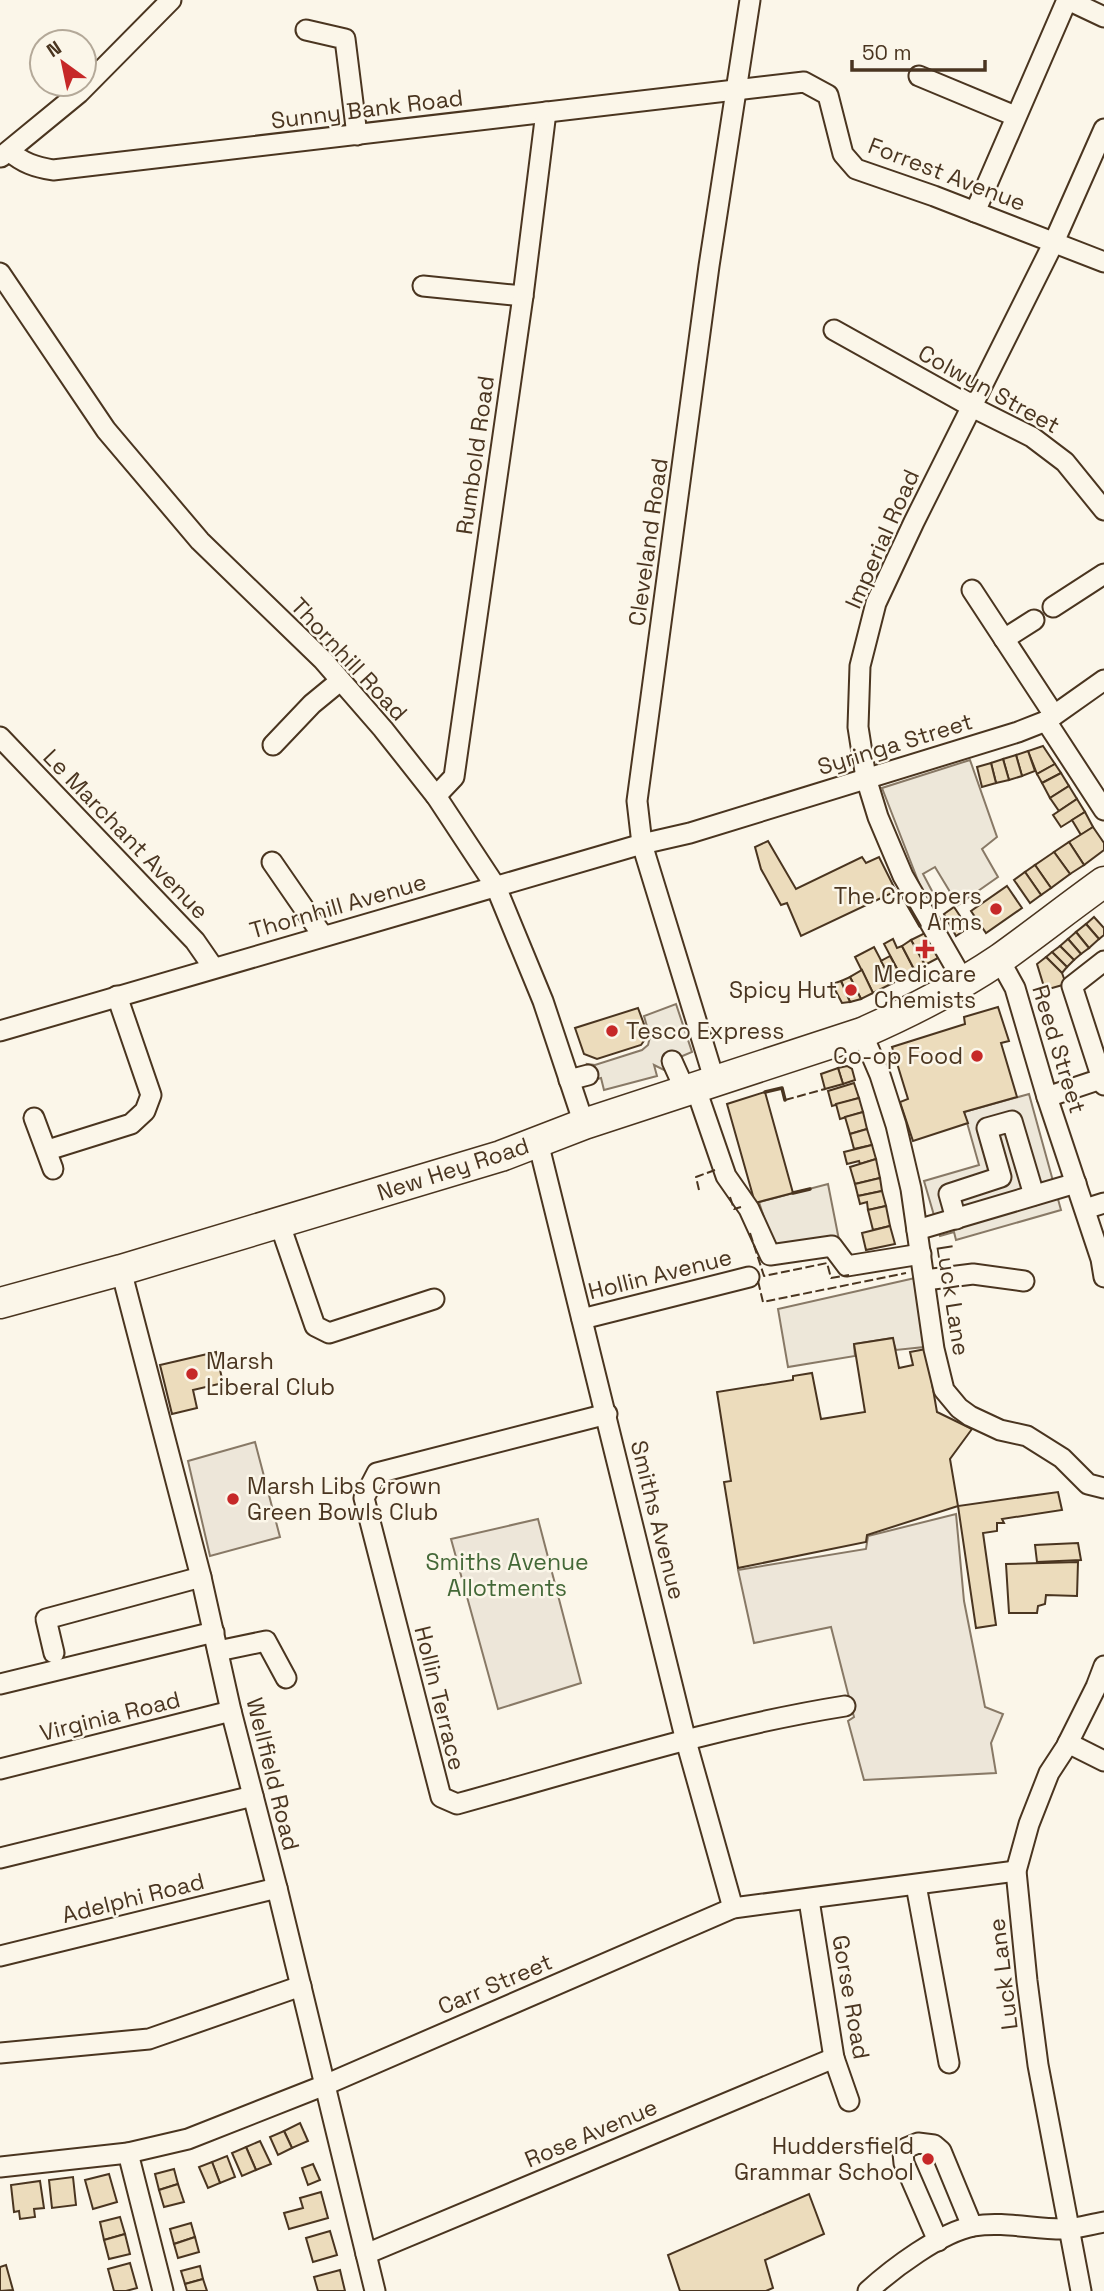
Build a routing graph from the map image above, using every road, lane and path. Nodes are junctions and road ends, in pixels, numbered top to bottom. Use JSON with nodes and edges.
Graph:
{"nodes":[{"id":1,"x":172,"y":0,"type":"edge"},
{"id":2,"x":750,"y":0,"type":"edge"},
{"id":3,"x":1068,"y":0,"type":"edge"},
{"id":4,"x":1104,"y":17,"type":"edge"},
{"id":5,"x":306,"y":30,"type":"dead end"},
{"id":6,"x":919,"y":76,"type":"dead end"},
{"id":7,"x":736,"y":89,"type":"junction"},
{"id":8,"x":546,"y":113,"type":"junction"},
{"id":9,"x":1015,"y":116,"type":"junction"},
{"id":10,"x":1104,"y":129,"type":"edge"},
{"id":11,"x":357,"y":135,"type":"junction"},
{"id":12,"x":5,"y":154,"type":"edge"},
{"id":13,"x":975,"y":212,"type":"junction"},
{"id":14,"x":1054,"y":242,"type":"junction"},
{"id":15,"x":1104,"y":262,"type":"edge"},
{"id":16,"x":0,"y":273,"type":"edge"},
{"id":17,"x":424,"y":286,"type":"dead end"},
{"id":18,"x":523,"y":296,"type":"junction"},
{"id":19,"x":834,"y":330,"type":"dead end"},
{"id":20,"x":972,"y":407,"type":"junction"},
{"id":21,"x":1104,"y":510,"type":"edge"},
{"id":22,"x":1104,"y":573,"type":"edge"},
{"id":23,"x":972,"y":590,"type":"dead end"},
{"id":24,"x":1052,"y":607,"type":"dead end"},
{"id":25,"x":1034,"y":620,"type":"dead end"},
{"id":26,"x":1004,"y":639,"type":"junction"},
{"id":27,"x":1104,"y":680,"type":"edge"},
{"id":28,"x":340,"y":681,"type":"junction"},
{"id":29,"x":1050,"y":718,"type":"junction"},
{"id":30,"x":0,"y":737,"type":"edge"},
{"id":31,"x":273,"y":745,"type":"dead end"},
{"id":32,"x":866,"y":778,"type":"junction"},
{"id":33,"x":436,"y":796,"type":"junction"},
{"id":34,"x":1104,"y":810,"type":"edge"},
{"id":35,"x":690,"y":833,"type":"joint"},
{"id":36,"x":642,"y":844,"type":"junction"},
{"id":37,"x":272,"y":862,"type":"dead end"},
{"id":38,"x":1104,"y":882,"type":"edge"},
{"id":39,"x":496,"y":887,"type":"junction"},
{"id":40,"x":323,"y":936,"type":"junction"},
{"id":41,"x":999,"y":959,"type":"junction"},
{"id":42,"x":1104,"y":961,"type":"edge"},
{"id":43,"x":214,"y":967,"type":"junction"},
{"id":44,"x":964,"y":982,"type":"junction"},
{"id":45,"x":117,"y":996,"type":"junction"},
{"id":46,"x":0,"y":1031,"type":"edge"},
{"id":47,"x":862,"y":1033,"type":"junction"},
{"id":48,"x":672,"y":1061,"type":"dead end"},
{"id":49,"x":1103,"y":1081,"type":"edge"},
{"id":50,"x":699,"y":1088,"type":"junction"},
{"id":51,"x":1047,"y":1097,"type":"junction"},
{"id":52,"x":34,"y":1118,"type":"dead end"},
{"id":53,"x":584,"y":1124,"type":"junction"},
{"id":54,"x":538,"y":1142,"type":"junction"},
{"id":55,"x":48,"y":1150,"type":"junction"},
{"id":56,"x":53,"y":1169,"type":"dead end"},
{"id":57,"x":1027,"y":1169,"type":"junction"},
{"id":58,"x":1001,"y":1177,"type":"junction"},
{"id":59,"x":1076,"y":1183,"type":"junction"},
{"id":60,"x":1034,"y":1195,"type":"junction"},
{"id":61,"x":1104,"y":1203,"type":"edge"},
{"id":62,"x":1085,"y":1209,"type":"junction"},
{"id":63,"x":956,"y":1219,"type":"junction"},
{"id":64,"x":279,"y":1222,"type":"junction"},
{"id":65,"x":917,"y":1230,"type":"junction"},
{"id":66,"x":920,"y":1254,"type":"junction"},
{"id":67,"x":121,"y":1270,"type":"junction"},
{"id":68,"x":749,"y":1276,"type":"dead end"},
{"id":69,"x":1104,"y":1277,"type":"edge"},
{"id":70,"x":925,"y":1280,"type":"junction"},
{"id":71,"x":1024,"y":1282,"type":"dead end"},
{"id":72,"x":434,"y":1299,"type":"dead end"},
{"id":73,"x":0,"y":1304,"type":"edge"},
{"id":74,"x":582,"y":1319,"type":"junction"},
{"id":75,"x":607,"y":1413,"type":"junction"},
{"id":76,"x":1104,"y":1488,"type":"edge"},
{"id":77,"x":201,"y":1577,"type":"junction"},
{"id":78,"x":216,"y":1642,"type":"junction"},
{"id":79,"x":54,"y":1653,"type":"dead end"},
{"id":80,"x":1104,"y":1666,"type":"edge"},
{"id":81,"x":286,"y":1678,"type":"dead end"},
{"id":82,"x":0,"y":1684,"type":"edge"},
{"id":83,"x":845,"y":1706,"type":"dead end"},
{"id":84,"x":231,"y":1711,"type":"junction"},
{"id":85,"x":686,"y":1741,"type":"junction"},
{"id":86,"x":1068,"y":1743,"type":"junction"},
{"id":87,"x":1104,"y":1761,"type":"edge"},
{"id":88,"x":0,"y":1769,"type":"edge"},
{"id":89,"x":253,"y":1796,"type":"junction"},
{"id":90,"x":0,"y":1858,"type":"edge"},
{"id":91,"x":1016,"y":1871,"type":"junction"},
{"id":92,"x":916,"y":1885,"type":"junction"},
{"id":93,"x":277,"y":1888,"type":"junction"},
{"id":94,"x":809,"y":1900,"type":"junction"},
{"id":95,"x":733,"y":1908,"type":"junction"},
{"id":96,"x":0,"y":1956,"type":"edge"},
{"id":97,"x":301,"y":1986,"type":"junction"},
{"id":98,"x":0,"y":2053,"type":"edge"},
{"id":99,"x":834,"y":2057,"type":"junction"},
{"id":100,"x":949,"y":2063,"type":"dead end"},
{"id":101,"x":325,"y":2085,"type":"junction"},
{"id":102,"x":849,"y":2101,"type":"dead end"},
{"id":103,"x":128,"y":2153,"type":"junction"},
{"id":104,"x":0,"y":2167,"type":"edge"},
{"id":105,"x":1104,"y":2222,"type":"edge"},
{"id":106,"x":972,"y":2226,"type":"junction"},
{"id":107,"x":1068,"y":2229,"type":"junction"},
{"id":108,"x":938,"y":2241,"type":"junction"},
{"id":109,"x":366,"y":2254,"type":"junction"},
{"id":110,"x":163,"y":2291,"type":"edge"},
{"id":111,"x":375,"y":2291,"type":"edge"},
{"id":112,"x":868,"y":2291,"type":"edge"},
{"id":113,"x":1081,"y":2291,"type":"edge"}],
"edges":[{"from":1,"to":12,"type":"street"},
{"from":2,"to":7,"type":"street","name":"Cleveland Road"},
{"from":3,"to":4,"type":"street"},
{"from":3,"to":9,"type":"street"},
{"from":5,"to":11,"type":"street"},
{"from":6,"to":9,"type":"street"},
{"from":7,"to":8,"type":"street","name":"Sunny Bank Road"},
{"from":7,"to":13,"type":"street","name":"Forrest Avenue"},
{"from":7,"to":36,"type":"street","name":"Cleveland Road"},
{"from":8,"to":11,"type":"street","name":"Sunny Bank Road"},
{"from":8,"to":18,"type":"street","name":"Rumbold Road"},
{"from":9,"to":13,"type":"street"},
{"from":10,"to":14,"type":"street","name":"Imperial Road"},
{"from":11,"to":12,"type":"street","name":"Sunny Bank Road"},
{"from":13,"to":14,"type":"street","name":"Forrest Avenue"},
{"from":14,"to":15,"type":"street","name":"Forrest Avenue"},
{"from":14,"to":20,"type":"street","name":"Imperial Road"},
{"from":16,"to":28,"type":"street","name":"Thornhill Road"},
{"from":17,"to":18,"type":"street"},
{"from":18,"to":33,"type":"street","name":"Rumbold Road"},
{"from":19,"to":20,"type":"street","name":"Colwyn Street"},
{"from":20,"to":21,"type":"street","name":"Colwyn Street"},
{"from":20,"to":32,"type":"street","name":"Imperial Road"},
{"from":22,"to":24,"type":"street"},
{"from":23,"to":26,"type":"street"},
{"from":25,"to":26,"type":"street"},
{"from":26,"to":29,"type":"street"},
{"from":27,"to":29,"type":"street","name":"Syringa Street"},
{"from":28,"to":31,"type":"street"},
{"from":28,"to":33,"type":"street","name":"Thornhill Road"},
{"from":29,"to":32,"type":"street","name":"Syringa Street"},
{"from":29,"to":34,"type":"street"},
{"from":30,"to":43,"type":"street","name":"Le Marchant Avenue"},
{"from":32,"to":35,"type":"street","name":"Syringa Street"},
{"from":32,"to":44,"type":"street","name":"Imperial Road"},
{"from":33,"to":39,"type":"street","name":"Thornhill Road"},
{"from":35,"to":36,"type":"street","name":"Thornhill Avenue"},
{"from":36,"to":39,"type":"street","name":"Thornhill Avenue"},
{"from":36,"to":50,"type":"street","name":"Cleveland Road"},
{"from":37,"to":40,"type":"street"},
{"from":38,"to":41,"type":"highway","name":"New Hey Road"},
{"from":39,"to":40,"type":"street","name":"Thornhill Avenue"},
{"from":39,"to":53,"type":"street","name":"Thornhill Road"},
{"from":40,"to":43,"type":"street","name":"Thornhill Avenue"},
{"from":41,"to":44,"type":"highway","name":"New Hey Road"},
{"from":41,"to":51,"type":"street","name":"Reed Street"},
{"from":42,"to":49,"type":"street"},
{"from":43,"to":45,"type":"street","name":"Thornhill Avenue"},
{"from":44,"to":47,"type":"highway","name":"New Hey Road"},
{"from":45,"to":46,"type":"street","name":"Thornhill Avenue"},
{"from":45,"to":55,"type":"street"},
{"from":47,"to":50,"type":"highway","name":"New Hey Road"},
{"from":47,"to":65,"type":"street","name":"Luck Lane"},
{"from":48,"to":50,"type":"street"},
{"from":49,"to":51,"type":"street"},
{"from":50,"to":53,"type":"highway","name":"New Hey Road"},
{"from":50,"to":66,"type":"street"},
{"from":51,"to":59,"type":"street","name":"Reed Street"},
{"from":52,"to":55,"type":"street"},
{"from":53,"to":54,"type":"highway","name":"New Hey Road"},
{"from":54,"to":64,"type":"highway","name":"New Hey Road"},
{"from":54,"to":74,"type":"street","name":"Smiths Avenue"},
{"from":55,"to":56,"type":"street"},
{"from":57,"to":58,"type":"street"},
{"from":57,"to":58,"type":"street"},
{"from":57,"to":60,"type":"street"},
{"from":58,"to":63,"type":"street"},
{"from":59,"to":60,"type":"street"},
{"from":59,"to":62,"type":"street","name":"Reed Street"},
{"from":60,"to":63,"type":"street"},
{"from":61,"to":62,"type":"street"},
{"from":62,"to":69,"type":"street","name":"Reed Street"},
{"from":63,"to":65,"type":"street"},
{"from":64,"to":67,"type":"highway","name":"New Hey Road"},
{"from":64,"to":72,"type":"street"},
{"from":65,"to":66,"type":"street","name":"Luck Lane"},
{"from":66,"to":70,"type":"street","name":"Luck Lane"},
{"from":67,"to":73,"type":"highway","name":"New Hey Road"},
{"from":67,"to":77,"type":"street","name":"Wellfield Road"},
{"from":68,"to":74,"type":"street","name":"Hollin Avenue"},
{"from":70,"to":71,"type":"street"},
{"from":70,"to":76,"type":"street","name":"Luck Lane"},
{"from":74,"to":75,"type":"street","name":"Smiths Avenue"},
{"from":75,"to":85,"type":"street","name":"Smiths Avenue"},
{"from":75,"to":85,"type":"street","name":"Hollin Terrace"},
{"from":77,"to":78,"type":"street","name":"Wellfield Road"},
{"from":77,"to":79,"type":"street"},
{"from":78,"to":81,"type":"street"},
{"from":78,"to":82,"type":"street"},
{"from":78,"to":84,"type":"street","name":"Wellfield Road"},
{"from":80,"to":86,"type":"street","name":"Luck Lane"},
{"from":83,"to":85,"type":"street"},
{"from":84,"to":88,"type":"street","name":"Virginia Road"},
{"from":84,"to":89,"type":"street","name":"Wellfield Road"},
{"from":85,"to":95,"type":"street","name":"Smiths Avenue"},
{"from":86,"to":87,"type":"street"},
{"from":86,"to":91,"type":"street","name":"Luck Lane"},
{"from":89,"to":90,"type":"street"},
{"from":89,"to":93,"type":"street","name":"Wellfield Road"},
{"from":91,"to":92,"type":"street","name":"Carr Street"},
{"from":91,"to":107,"type":"street","name":"Luck Lane"},
{"from":92,"to":94,"type":"street","name":"Carr Street"},
{"from":92,"to":100,"type":"street"},
{"from":93,"to":96,"type":"street","name":"Adelphi Road"},
{"from":93,"to":97,"type":"street","name":"Wellfield Road"},
{"from":94,"to":95,"type":"street","name":"Carr Street"},
{"from":94,"to":99,"type":"street","name":"Gorse Road"},
{"from":95,"to":101,"type":"street","name":"Carr Street"},
{"from":97,"to":98,"type":"street"},
{"from":97,"to":101,"type":"street","name":"Wellfield Road"},
{"from":99,"to":102,"type":"street","name":"Gorse Road"},
{"from":99,"to":109,"type":"street","name":"Rose Avenue"},
{"from":101,"to":103,"type":"street","name":"Carr Street"},
{"from":101,"to":109,"type":"street","name":"Wellfield Road"},
{"from":103,"to":104,"type":"street","name":"Carr Street"},
{"from":103,"to":110,"type":"street"},
{"from":105,"to":107,"type":"street"},
{"from":106,"to":107,"type":"street"},
{"from":106,"to":108,"type":"street"},
{"from":106,"to":108,"type":"street"},
{"from":107,"to":113,"type":"street","name":"Luck Lane"},
{"from":108,"to":112,"type":"street"},
{"from":109,"to":111,"type":"street","name":"Wellfield Road"}]}
